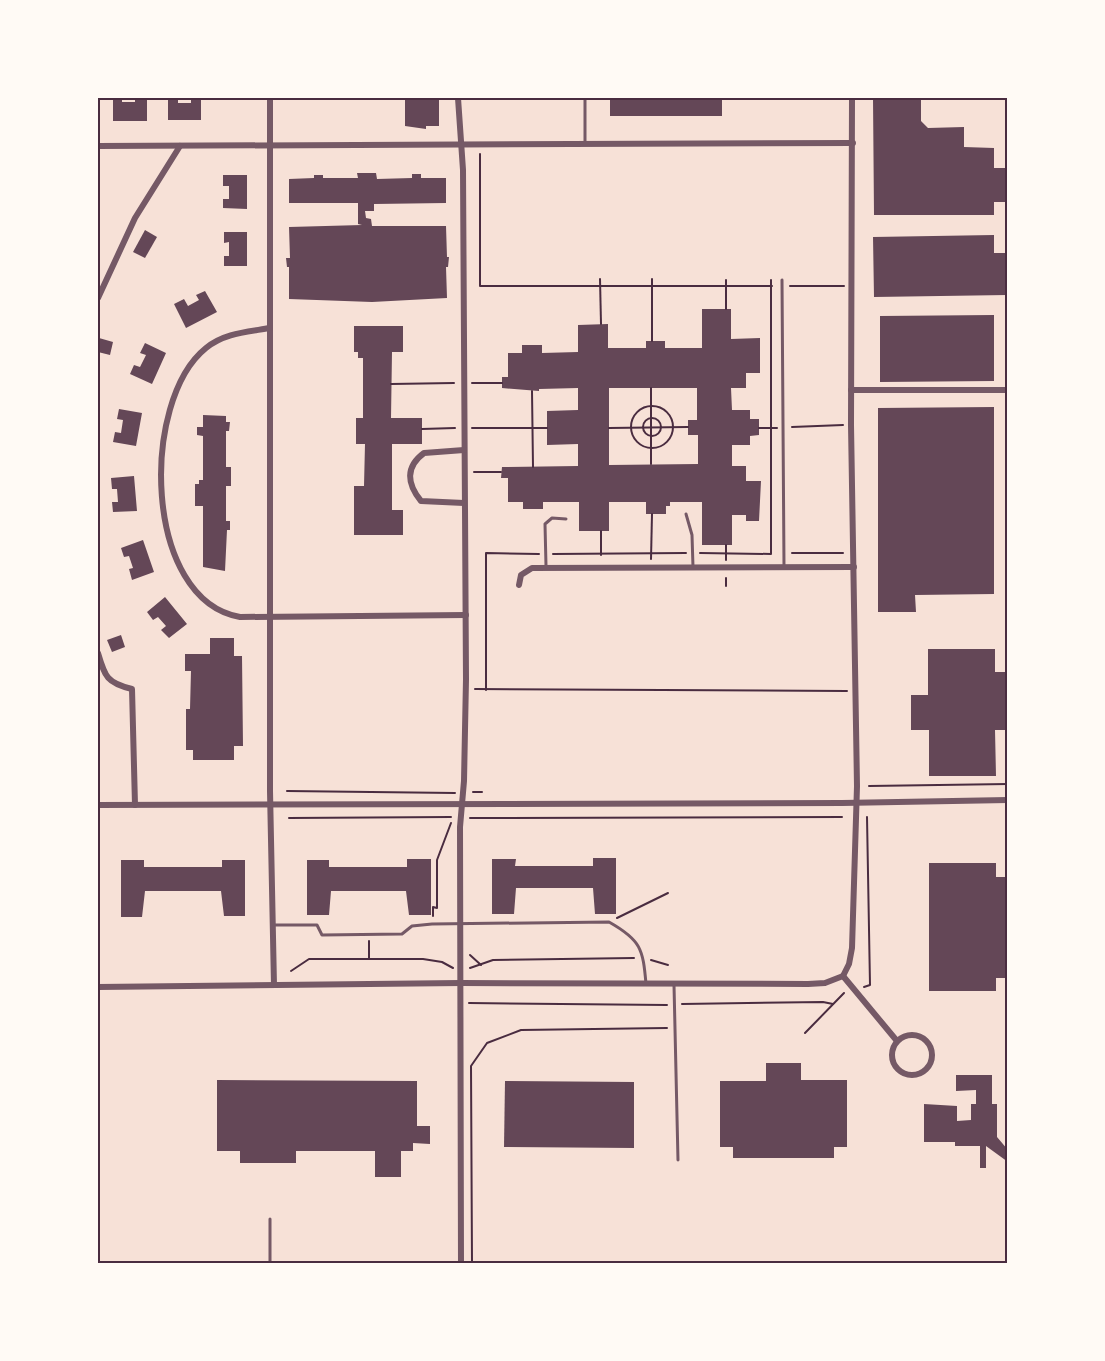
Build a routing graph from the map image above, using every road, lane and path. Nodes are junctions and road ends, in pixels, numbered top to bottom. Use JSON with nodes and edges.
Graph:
{"nodes":[{"id":1,"x":270,"y":98,"type":"edge"},
{"id":2,"x":458,"y":98,"type":"edge"},
{"id":3,"x":585,"y":98,"type":"edge"},
{"id":4,"x":852,"y":98,"type":"edge"},
{"id":5,"x":852,"y":143,"type":"junction"},
{"id":6,"x":480,"y":145,"type":"junction"},
{"id":7,"x":585,"y":145,"type":"junction"},
{"id":8,"x":180,"y":146,"type":"junction"},
{"id":9,"x":270,"y":146,"type":"junction"},
{"id":10,"x":461,"y":146,"type":"junction"},
{"id":11,"x":98,"y":147,"type":"edge"},
{"id":12,"x":600,"y":279,"type":"dead end"},
{"id":13,"x":652,"y":279,"type":"dead end"},
{"id":14,"x":726,"y":280,"type":"dead end"},
{"id":15,"x":771,"y":280,"type":"dead end"},
{"id":16,"x":782,"y":280,"type":"dead end"},
{"id":17,"x":601,"y":286,"type":"junction"},
{"id":18,"x":726,"y":286,"type":"junction"},
{"id":19,"x":771,"y":286,"type":"junction"},
{"id":20,"x":783,"y":286,"type":"junction"},
{"id":21,"x":853,"y":286,"type":"junction"},
{"id":22,"x":652,"y":287,"type":"junction"},
{"id":23,"x":98,"y":298,"type":"edge"},
{"id":24,"x":726,"y":309,"type":"dead end"},
{"id":25,"x":601,"y":324,"type":"dead end"},
{"id":26,"x":270,"y":328,"type":"junction"},
{"id":27,"x":652,"y":340,"type":"dead end"},
{"id":28,"x":464,"y":383,"type":"junction"},
{"id":29,"x":502,"y":383,"type":"dead end"},
{"id":30,"x":392,"y":384,"type":"dead end"},
{"id":31,"x":651,"y":388,"type":"dead end"},
{"id":32,"x":851,"y":390,"type":"junction"},
{"id":33,"x":1008,"y":390,"type":"edge"},
{"id":34,"x":532,"y":391,"type":"dead end"},
{"id":35,"x":651,"y":406,"type":"junction"},
{"id":36,"x":651,"y":418,"type":"junction"},
{"id":37,"x":852,"y":425,"type":"junction"},
{"id":38,"x":688,"y":427,"type":"dead end"},
{"id":39,"x":783,"y":427,"type":"junction"},
{"id":40,"x":464,"y":428,"type":"junction"},
{"id":41,"x":532,"y":428,"type":"junction"},
{"id":42,"x":547,"y":428,"type":"dead end"},
{"id":43,"x":609,"y":428,"type":"dead end"},
{"id":44,"x":630,"y":428,"type":"junction"},
{"id":45,"x":643,"y":428,"type":"junction"},
{"id":46,"x":651,"y":428,"type":"junction"},
{"id":47,"x":660,"y":428,"type":"junction"},
{"id":48,"x":673,"y":428,"type":"junction"},
{"id":49,"x":759,"y":428,"type":"dead end"},
{"id":50,"x":771,"y":428,"type":"junction"},
{"id":51,"x":422,"y":429,"type":"dead end"},
{"id":52,"x":651,"y":436,"type":"junction"},
{"id":53,"x":651,"y":449,"type":"junction"},
{"id":54,"x":464,"y":450,"type":"junction"},
{"id":55,"x":651,"y":464,"type":"dead end"},
{"id":56,"x":533,"y":466,"type":"dead end"},
{"id":57,"x":464,"y":472,"type":"junction"},
{"id":58,"x":501,"y":472,"type":"dead end"},
{"id":59,"x":464,"y":503,"type":"junction"},
{"id":60,"x":652,"y":514,"type":"dead end"},
{"id":61,"x":686,"y":514,"type":"dead end"},
{"id":62,"x":566,"y":519,"type":"dead end"},
{"id":63,"x":601,"y":531,"type":"dead end"},
{"id":64,"x":693,"y":553,"type":"junction"},
{"id":65,"x":854,"y":553,"type":"junction"},
{"id":66,"x":545,"y":554,"type":"junction"},
{"id":67,"x":601,"y":554,"type":"junction"},
{"id":68,"x":651,"y":554,"type":"junction"},
{"id":69,"x":771,"y":554,"type":"junction"},
{"id":70,"x":784,"y":554,"type":"junction"},
{"id":71,"x":693,"y":567,"type":"junction"},
{"id":72,"x":784,"y":567,"type":"junction"},
{"id":73,"x":854,"y":567,"type":"junction"},
{"id":74,"x":547,"y":568,"type":"junction"},
{"id":75,"x":602,"y":568,"type":"junction"},
{"id":76,"x":651,"y":568,"type":"junction"},
{"id":77,"x":519,"y":585,"type":"dead end"},
{"id":78,"x":466,"y":615,"type":"junction"},
{"id":79,"x":270,"y":618,"type":"junction"},
{"id":80,"x":98,"y":653,"type":"edge"},
{"id":81,"x":464,"y":689,"type":"junction"},
{"id":82,"x":486,"y":690,"type":"junction"},
{"id":83,"x":856,"y":691,"type":"junction"},
{"id":84,"x":1008,"y":784,"type":"edge"},
{"id":85,"x":869,"y":786,"type":"dead end"},
{"id":86,"x":287,"y":791,"type":"dead end"},
{"id":87,"x":482,"y":792,"type":"dead end"},
{"id":88,"x":463,"y":793,"type":"junction"},
{"id":89,"x":1008,"y":800,"type":"edge"},
{"id":90,"x":855,"y":802,"type":"junction"},
{"id":91,"x":270,"y":804,"type":"junction"},
{"id":92,"x":462,"y":804,"type":"junction"},
{"id":93,"x":98,"y":805,"type":"edge"},
{"id":94,"x":135,"y":805,"type":"junction"},
{"id":95,"x":461,"y":817,"type":"junction"},
{"id":96,"x":842,"y":817,"type":"dead end"},
{"id":97,"x":867,"y":817,"type":"dead end"},
{"id":98,"x":289,"y":818,"type":"dead end"},
{"id":99,"x":668,"y":893,"type":"dead end"},
{"id":100,"x":609,"y":922,"type":"junction"},
{"id":101,"x":432,"y":924,"type":"junction"},
{"id":102,"x":461,"y":924,"type":"junction"},
{"id":103,"x":273,"y":925,"type":"junction"},
{"id":104,"x":369,"y":934,"type":"junction"},
{"id":105,"x":644,"y":958,"type":"junction"},
{"id":106,"x":369,"y":959,"type":"junction"},
{"id":107,"x":668,"y":965,"type":"dead end"},
{"id":108,"x":461,"y":968,"type":"junction"},
{"id":109,"x":291,"y":971,"type":"dead end"},
{"id":110,"x":843,"y":975,"type":"junction"},
{"id":111,"x":460,"y":983,"type":"junction"},
{"id":112,"x":674,"y":983,"type":"junction"},
{"id":113,"x":646,"y":984,"type":"junction"},
{"id":114,"x":274,"y":985,"type":"junction"},
{"id":115,"x":98,"y":987,"type":"edge"},
{"id":116,"x":854,"y":990,"type":"junction"},
{"id":117,"x":460,"y":1003,"type":"junction"},
{"id":118,"x":832,"y":1004,"type":"junction"},
{"id":119,"x":674,"y":1005,"type":"junction"},
{"id":120,"x":675,"y":1032,"type":"junction"},
{"id":121,"x":805,"y":1033,"type":"dead end"},
{"id":122,"x":897,"y":1041,"type":"junction"},
{"id":123,"x":678,"y":1160,"type":"dead end"},
{"id":124,"x":270,"y":1220,"type":"dead end"},
{"id":125,"x":270,"y":1263,"type":"edge"},
{"id":126,"x":461,"y":1263,"type":"edge"},
{"id":127,"x":472,"y":1263,"type":"edge"}],
"edges":[{"from":1,"to":9,"type":"street"},
{"from":2,"to":10,"type":"street"},
{"from":3,"to":7,"type":"lane"},
{"from":4,"to":5,"type":"street"},
{"from":5,"to":7,"type":"street"},
{"from":5,"to":21,"type":"street"},
{"from":6,"to":7,"type":"street"},
{"from":6,"to":10,"type":"street"},
{"from":6,"to":17,"type":"path"},
{"from":8,"to":9,"type":"street"},
{"from":8,"to":11,"type":"street"},
{"from":8,"to":23,"type":"street"},
{"from":9,"to":10,"type":"street"},
{"from":9,"to":26,"type":"street"},
{"from":10,"to":28,"type":"street"},
{"from":12,"to":17,"type":"path"},
{"from":13,"to":22,"type":"path"},
{"from":14,"to":18,"type":"path"},
{"from":15,"to":19,"type":"path"},
{"from":16,"to":20,"type":"lane"},
{"from":17,"to":22,"type":"path"},
{"from":17,"to":25,"type":"path"},
{"from":18,"to":19,"type":"path"},
{"from":18,"to":22,"type":"path"},
{"from":18,"to":24,"type":"path"},
{"from":19,"to":20,"type":"path"},
{"from":19,"to":50,"type":"path"},
{"from":20,"to":21,"type":"path"},
{"from":20,"to":39,"type":"lane"},
{"from":21,"to":32,"type":"street"},
{"from":22,"to":27,"type":"path"},
{"from":26,"to":79,"type":"street"},
{"from":26,"to":79,"type":"street"},
{"from":28,"to":29,"type":"path"},
{"from":28,"to":30,"type":"path"},
{"from":28,"to":40,"type":"street"},
{"from":31,"to":35,"type":"path"},
{"from":32,"to":33,"type":"street"},
{"from":32,"to":37,"type":"street"},
{"from":34,"to":41,"type":"path"},
{"from":35,"to":36,"type":"path"},
{"from":35,"to":44,"type":"path"},
{"from":35,"to":48,"type":"path"},
{"from":36,"to":45,"type":"path"},
{"from":36,"to":46,"type":"path"},
{"from":36,"to":47,"type":"path"},
{"from":37,"to":39,"type":"path"},
{"from":37,"to":65,"type":"street"},
{"from":38,"to":48,"type":"path"},
{"from":39,"to":50,"type":"path"},
{"from":39,"to":70,"type":"lane"},
{"from":40,"to":41,"type":"path"},
{"from":40,"to":51,"type":"path"},
{"from":40,"to":54,"type":"street"},
{"from":41,"to":42,"type":"path"},
{"from":41,"to":56,"type":"path"},
{"from":43,"to":44,"type":"path"},
{"from":44,"to":45,"type":"path"},
{"from":44,"to":53,"type":"path"},
{"from":45,"to":46,"type":"path"},
{"from":45,"to":52,"type":"path"},
{"from":46,"to":47,"type":"path"},
{"from":46,"to":52,"type":"path"},
{"from":47,"to":48,"type":"path"},
{"from":47,"to":52,"type":"path"},
{"from":48,"to":53,"type":"path"},
{"from":49,"to":50,"type":"path"},
{"from":50,"to":69,"type":"path"},
{"from":52,"to":53,"type":"path"},
{"from":53,"to":55,"type":"path"},
{"from":54,"to":57,"type":"street"},
{"from":54,"to":59,"type":"street"},
{"from":57,"to":58,"type":"path"},
{"from":57,"to":59,"type":"street"},
{"from":59,"to":78,"type":"street"},
{"from":60,"to":68,"type":"path"},
{"from":61,"to":64,"type":"lane"},
{"from":62,"to":66,"type":"lane"},
{"from":63,"to":67,"type":"path"},
{"from":64,"to":68,"type":"path"},
{"from":64,"to":69,"type":"path"},
{"from":64,"to":71,"type":"lane"},
{"from":65,"to":70,"type":"path"},
{"from":65,"to":73,"type":"street"},
{"from":66,"to":67,"type":"path"},
{"from":66,"to":74,"type":"lane"},
{"from":66,"to":82,"type":"path"},
{"from":67,"to":68,"type":"path"},
{"from":67,"to":75,"type":"path"},
{"from":68,"to":76,"type":"path"},
{"from":69,"to":70,"type":"path"},
{"from":70,"to":72,"type":"lane"},
{"from":71,"to":72,"type":"street"},
{"from":71,"to":76,"type":"street"},
{"from":72,"to":73,"type":"street"},
{"from":73,"to":83,"type":"street"},
{"from":74,"to":75,"type":"street"},
{"from":74,"to":77,"type":"street"},
{"from":75,"to":76,"type":"street"},
{"from":78,"to":79,"type":"street"},
{"from":78,"to":81,"type":"street"},
{"from":79,"to":91,"type":"street"},
{"from":80,"to":94,"type":"street"},
{"from":81,"to":82,"type":"path"},
{"from":81,"to":88,"type":"street"},
{"from":82,"to":83,"type":"path"},
{"from":83,"to":90,"type":"street"},
{"from":84,"to":85,"type":"path"},
{"from":86,"to":88,"type":"path"},
{"from":87,"to":88,"type":"path"},
{"from":88,"to":92,"type":"street"},
{"from":89,"to":90,"type":"street"},
{"from":90,"to":92,"type":"street"},
{"from":90,"to":110,"type":"street"},
{"from":91,"to":92,"type":"street"},
{"from":91,"to":94,"type":"street"},
{"from":91,"to":103,"type":"street"},
{"from":92,"to":95,"type":"street"},
{"from":93,"to":94,"type":"street"},
{"from":95,"to":96,"type":"path"},
{"from":95,"to":102,"type":"street"},
{"from":97,"to":116,"type":"path"},
{"from":98,"to":101,"type":"path"},
{"from":99,"to":100,"type":"path"},
{"from":100,"to":102,"type":"lane"},
{"from":100,"to":105,"type":"lane"},
{"from":101,"to":102,"type":"lane"},
{"from":101,"to":104,"type":"lane"},
{"from":102,"to":108,"type":"street"},
{"from":103,"to":104,"type":"lane"},
{"from":103,"to":114,"type":"street"},
{"from":104,"to":106,"type":"path"},
{"from":105,"to":107,"type":"path"},
{"from":105,"to":108,"type":"path"},
{"from":105,"to":113,"type":"lane"},
{"from":106,"to":108,"type":"path"},
{"from":106,"to":109,"type":"path"},
{"from":108,"to":111,"type":"street"},
{"from":110,"to":112,"type":"street"},
{"from":110,"to":116,"type":"street"},
{"from":111,"to":113,"type":"street"},
{"from":111,"to":114,"type":"street"},
{"from":111,"to":117,"type":"street"},
{"from":112,"to":113,"type":"street"},
{"from":112,"to":119,"type":"lane"},
{"from":114,"to":115,"type":"street"},
{"from":116,"to":118,"type":"path"},
{"from":116,"to":122,"type":"street"},
{"from":117,"to":119,"type":"path"},
{"from":117,"to":126,"type":"street"},
{"from":118,"to":119,"type":"path"},
{"from":118,"to":121,"type":"path"},
{"from":119,"to":120,"type":"lane"},
{"from":120,"to":123,"type":"lane"},
{"from":120,"to":127,"type":"path"},
{"from":122,"to":122,"type":"street"},
{"from":124,"to":125,"type":"lane"}]}
